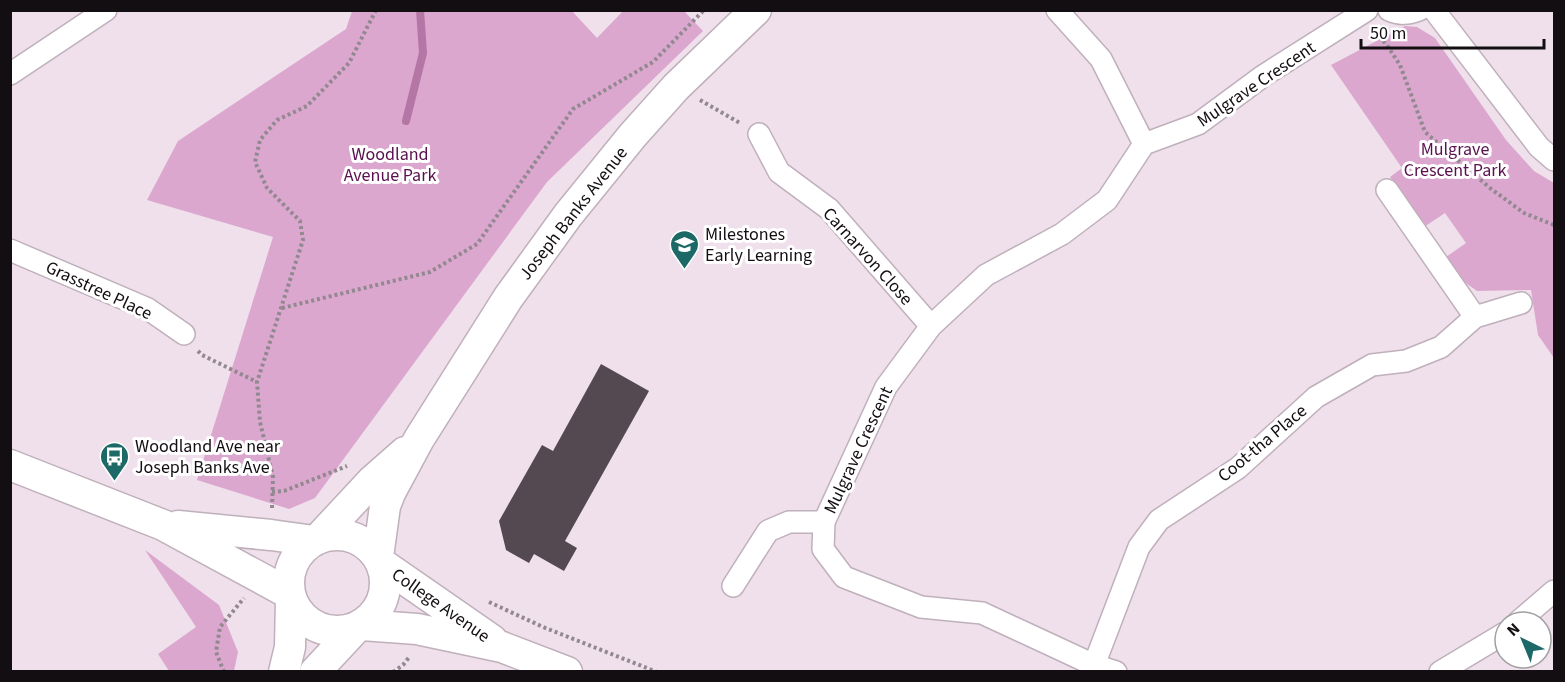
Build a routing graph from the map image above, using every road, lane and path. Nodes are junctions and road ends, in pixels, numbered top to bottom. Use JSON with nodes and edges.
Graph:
{"nodes":[{"id":1,"x":106,"y":10,"type":"edge"},
{"id":2,"x":376,"y":10,"type":"edge"},
{"id":3,"x":704,"y":10,"type":"edge"},
{"id":4,"x":756,"y":10,"type":"edge"},
{"id":5,"x":1057,"y":10,"type":"edge"},
{"id":6,"x":1389,"y":10,"type":"edge"},
{"id":7,"x":1419,"y":10,"type":"edge"},
{"id":8,"x":1434,"y":10,"type":"edge"},
{"id":9,"x":1363,"y":13,"type":"edge"},
{"id":10,"x":10,"y":74,"type":"edge"},
{"id":11,"x":676,"y":87,"type":"junction"},
{"id":12,"x":759,"y":134,"type":"joint"},
{"id":13,"x":1144,"y":144,"type":"junction"},
{"id":14,"x":1554,"y":160,"type":"edge"},
{"id":15,"x":1387,"y":190,"type":"dead end"},
{"id":16,"x":1554,"y":225,"type":"edge"},
{"id":17,"x":10,"y":250,"type":"edge"},
{"id":18,"x":1521,"y":303,"type":"dead end"},
{"id":19,"x":281,"y":308,"type":"junction"},
{"id":20,"x":1475,"y":317,"type":"junction"},
{"id":21,"x":931,"y":326,"type":"junction"},
{"id":22,"x":184,"y":334,"type":"joint"},
{"id":23,"x":257,"y":382,"type":"junction"},
{"id":24,"x":419,"y":439,"type":"junction"},
{"id":25,"x":10,"y":465,"type":"edge"},
{"id":26,"x":372,"y":481,"type":"junction"},
{"id":27,"x":272,"y":492,"type":"junction"},
{"id":28,"x":824,"y":522,"type":"junction"},
{"id":29,"x":163,"y":525,"type":"junction"},
{"id":30,"x":271,"y":535,"type":"junction"},
{"id":31,"x":316,"y":540,"type":"junction"},
{"id":32,"x":380,"y":560,"type":"junction"},
{"id":33,"x":261,"y":576,"type":"junction"},
{"id":34,"x":733,"y":586,"type":"dead end"},
{"id":35,"x":1554,"y":591,"type":"edge"},
{"id":36,"x":291,"y":596,"type":"junction"},
{"id":37,"x":478,"y":598,"type":"dead end"},
{"id":38,"x":1532,"y":610,"type":"edge"},
{"id":39,"x":359,"y":626,"type":"junction"},
{"id":40,"x":1493,"y":640,"type":"edge"},
{"id":41,"x":502,"y":646,"type":"junction"},
{"id":42,"x":1094,"y":665,"type":"junction"},
{"id":43,"x":224,"y":672,"type":"edge"},
{"id":44,"x":284,"y":672,"type":"edge"},
{"id":45,"x":315,"y":672,"type":"edge"},
{"id":46,"x":567,"y":672,"type":"edge"},
{"id":47,"x":657,"y":672,"type":"edge"},
{"id":48,"x":1116,"y":672,"type":"edge"},
{"id":49,"x":1440,"y":672,"type":"edge"}],
"edges":[{"from":1,"to":10,"type":"street"},
{"from":2,"to":19,"type":"path"},
{"from":3,"to":19,"type":"path"},
{"from":4,"to":11,"type":"street","name":"Joseph Banks Avenue"},
{"from":5,"to":13,"type":"street"},
{"from":6,"to":7,"type":"street"},
{"from":8,"to":14,"type":"street"},
{"from":9,"to":13,"type":"street","name":"Mulgrave Crescent"},
{"from":9,"to":16,"type":"path"},
{"from":11,"to":12,"type":"path"},
{"from":11,"to":24,"type":"street","name":"Joseph Banks Avenue"},
{"from":12,"to":21,"type":"street","name":"Carnarvon Close"},
{"from":13,"to":21,"type":"street","name":"Mulgrave Crescent"},
{"from":15,"to":20,"type":"street"},
{"from":17,"to":22,"type":"street","name":"Grasstree Place"},
{"from":18,"to":20,"type":"street","name":"Coot-tha Place"},
{"from":19,"to":23,"type":"path"},
{"from":20,"to":42,"type":"street","name":"Coot-tha Place"},
{"from":21,"to":28,"type":"street","name":"Mulgrave Crescent"},
{"from":22,"to":23,"type":"path"},
{"from":23,"to":27,"type":"path"},
{"from":24,"to":26,"type":"street","name":"Joseph Banks Avenue"},
{"from":24,"to":32,"type":"street","name":"Joseph Banks Avenue"},
{"from":25,"to":29,"type":"street"},
{"from":26,"to":27,"type":"path"},
{"from":26,"to":31,"type":"street","name":"Joseph Banks Avenue"},
{"from":27,"to":30,"type":"path"},
{"from":28,"to":34,"type":"street","name":"Mulgrave Crescent"},
{"from":28,"to":42,"type":"street","name":"Mulgrave Crescent"},
{"from":29,"to":30,"type":"street"},
{"from":29,"to":33,"type":"street"},
{"from":30,"to":31,"type":"street"},
{"from":31,"to":32,"type":"street"},
{"from":31,"to":36,"type":"street"},
{"from":32,"to":39,"type":"street"},
{"from":32,"to":41,"type":"street","name":"College Avenue"},
{"from":33,"to":36,"type":"street"},
{"from":33,"to":43,"type":"path"},
{"from":35,"to":38,"type":"street"},
{"from":36,"to":39,"type":"street"},
{"from":36,"to":44,"type":"street"},
{"from":37,"to":47,"type":"path"},
{"from":39,"to":41,"type":"street","name":"College Avenue"},
{"from":39,"to":45,"type":"street"},
{"from":40,"to":49,"type":"street"},
{"from":41,"to":46,"type":"street","name":"College Avenue"},
{"from":42,"to":48,"type":"street","name":"Mulgrave Crescent"}]}
